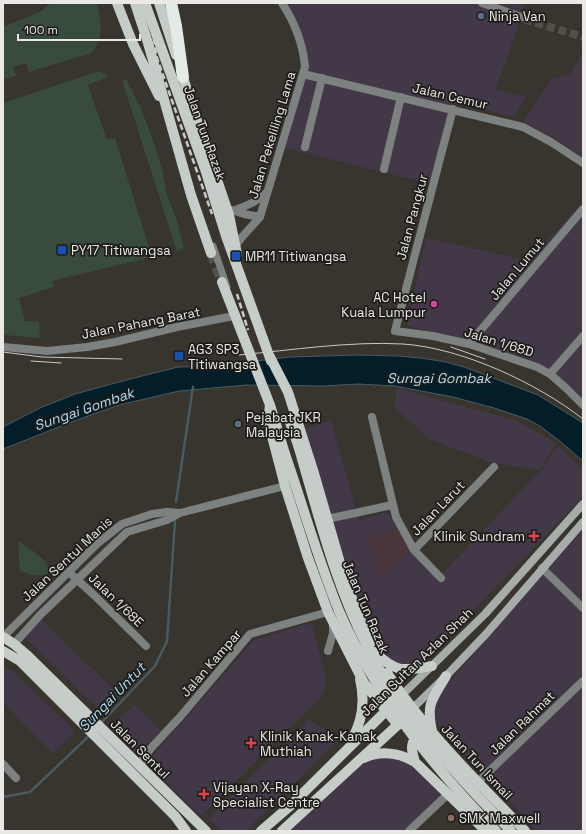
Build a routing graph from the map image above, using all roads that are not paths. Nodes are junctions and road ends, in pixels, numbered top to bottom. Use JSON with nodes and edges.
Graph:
{"nodes":[{"id":1,"x":117,"y":3,"type":"edge"},
{"id":2,"x":159,"y":3,"type":"edge"},
{"id":3,"x":171,"y":3,"type":"edge"},
{"id":4,"x":282,"y":3,"type":"edge"},
{"id":5,"x":482,"y":3,"type":"edge"},
{"id":6,"x":140,"y":4,"type":"edge"},
{"id":7,"x":523,"y":18,"type":"tunnel mouth"},
{"id":8,"x":303,"y":74,"type":"junction"},
{"id":9,"x":183,"y":77,"type":"junction"},
{"id":10,"x":322,"y":78,"type":"junction"},
{"id":11,"x":401,"y":97,"type":"junction"},
{"id":12,"x":453,"y":109,"type":"junction"},
{"id":13,"x":171,"y":120,"type":"junction"},
{"id":14,"x":305,"y":147,"type":"dead end"},
{"id":15,"x":583,"y":163,"type":"edge"},
{"id":16,"x":384,"y":169,"type":"dead end"},
{"id":17,"x":268,"y":191,"type":"junction"},
{"id":18,"x":230,"y":208,"type":"junction"},
{"id":19,"x":583,"y":208,"type":"edge"},
{"id":20,"x":260,"y":217,"type":"junction"},
{"id":21,"x":207,"y":226,"type":"dead end"},
{"id":22,"x":236,"y":245,"type":"junction"},
{"id":23,"x":210,"y":253,"type":"tunnel mouth"},
{"id":24,"x":239,"y":272,"type":"junction"},
{"id":25,"x":222,"y":282,"type":"tunnel mouth"},
{"id":26,"x":229,"y":291,"type":"dead end"},
{"id":27,"x":234,"y":316,"type":"junction"},
{"id":28,"x":396,"y":331,"type":"joint"},
{"id":29,"x":583,"y":336,"type":"edge"},
{"id":30,"x":469,"y":344,"type":"junction"},
{"id":31,"x":3,"y":347,"type":"edge"},
{"id":32,"x":550,"y":374,"type":"junction"},
{"id":33,"x":285,"y":393,"type":"junction"},
{"id":34,"x":583,"y":405,"type":"edge"},
{"id":35,"x":270,"y":406,"type":"junction"},
{"id":36,"x":372,"y":417,"type":"dead end"},
{"id":37,"x":494,"y":467,"type":"dead end"},
{"id":38,"x":285,"y":486,"type":"junction"},
{"id":39,"x":583,"y":504,"type":"edge"},
{"id":40,"x":392,"y":505,"type":"junction"},
{"id":41,"x":180,"y":513,"type":"junction"},
{"id":42,"x":327,"y":518,"type":"junction"},
{"id":43,"x":583,"y":522,"type":"edge"},
{"id":44,"x":414,"y":550,"type":"junction"},
{"id":45,"x":542,"y":568,"type":"junction"},
{"id":46,"x":68,"y":572,"type":"junction"},
{"id":47,"x":441,"y":578,"type":"dead end"},
{"id":48,"x":76,"y":579,"type":"junction"},
{"id":49,"x":583,"y":608,"type":"edge"},
{"id":50,"x":328,"y":612,"type":"junction"},
{"id":51,"x":333,"y":621,"type":"junction"},
{"id":52,"x":3,"y":637,"type":"edge"},
{"id":53,"x":14,"y":644,"type":"junction"},
{"id":54,"x":146,"y":646,"type":"dead end"},
{"id":55,"x":3,"y":651,"type":"edge"},
{"id":56,"x":328,"y":651,"type":"dead end"},
{"id":57,"x":374,"y":652,"type":"junction"},
{"id":58,"x":432,"y":666,"type":"junction"},
{"id":59,"x":358,"y":669,"type":"junction"},
{"id":60,"x":446,"y":676,"type":"junction"},
{"id":61,"x":583,"y":681,"type":"edge"},
{"id":62,"x":402,"y":695,"type":"junction"},
{"id":63,"x":412,"y":709,"type":"junction"},
{"id":64,"x":386,"y":710,"type":"junction"},
{"id":65,"x":88,"y":721,"type":"junction"},
{"id":66,"x":398,"y":725,"type":"junction"},
{"id":67,"x":102,"y":735,"type":"junction"},
{"id":68,"x":434,"y":736,"type":"junction"},
{"id":69,"x":344,"y":751,"type":"junction"},
{"id":70,"x":361,"y":760,"type":"junction"},
{"id":71,"x":415,"y":762,"type":"junction"},
{"id":72,"x":3,"y":764,"type":"edge"},
{"id":73,"x":143,"y":769,"type":"junction"},
{"id":74,"x":16,"y":778,"type":"dead end"},
{"id":75,"x":478,"y":782,"type":"junction"},
{"id":76,"x":448,"y":794,"type":"junction"},
{"id":77,"x":186,"y":831,"type":"edge"},
{"id":78,"x":206,"y":831,"type":"edge"},
{"id":79,"x":261,"y":831,"type":"edge"},
{"id":80,"x":282,"y":831,"type":"edge"},
{"id":81,"x":409,"y":831,"type":"edge"},
{"id":82,"x":486,"y":831,"type":"edge"},
{"id":83,"x":496,"y":831,"type":"edge"},
{"id":84,"x":511,"y":831,"type":"edge"},
{"id":85,"x":524,"y":831,"type":"edge"}],
"edges":[{"from":1,"to":13,"type":"main road"},
{"from":2,"to":9,"type":"main road","name":"Jalan Tun Razak"},
{"from":3,"to":9,"type":"highway"},
{"from":4,"to":8,"type":"street","name":"Jalan Pekeliling Lama"},
{"from":5,"to":7,"type":"street"},
{"from":6,"to":13,"type":"main road","name":"Jalan Tun Razak"},
{"from":6,"to":24,"type":"main road","name":"Jalan Tun Razak"},
{"from":8,"to":10,"type":"street","name":"Jalan Cemur"},
{"from":8,"to":17,"type":"street","name":"Jalan Pekeliling Lama"},
{"from":9,"to":18,"type":"main road","name":"Jalan Tun Razak"},
{"from":10,"to":11,"type":"street","name":"Jalan Cemur"},
{"from":10,"to":14,"type":"street"},
{"from":11,"to":12,"type":"street","name":"Jalan Cemur"},
{"from":11,"to":16,"type":"street"},
{"from":12,"to":15,"type":"street","name":"Jalan Cemur"},
{"from":12,"to":28,"type":"street","name":"Jalan Pangkur"},
{"from":13,"to":23,"type":"main road","name":"Jalan Tun Razak"},
{"from":17,"to":18,"type":"street"},
{"from":17,"to":20,"type":"street","name":"Jalan Pekeliling Lama"},
{"from":18,"to":20,"type":"street"},
{"from":18,"to":22,"type":"main road","name":"Jalan Tun Razak"},
{"from":19,"to":30,"type":"street","name":"Jalan Lumut"},
{"from":20,"to":22,"type":"street","name":"Jalan Pekeliling Lama"},
{"from":21,"to":26,"type":"street"},
{"from":22,"to":24,"type":"main road","name":"Jalan Tun Razak"},
{"from":24,"to":33,"type":"main road","name":"Jalan Tun Razak"},
{"from":25,"to":27,"type":"main road","name":"Jalan Tun Razak"},
{"from":27,"to":31,"type":"street","name":"Jalan Pahang Barat"},
{"from":27,"to":35,"type":"main road","name":"Jalan Tun Razak"},
{"from":28,"to":30,"type":"street","name":"Jalan 1/68D"},
{"from":29,"to":32,"type":"street"},
{"from":30,"to":32,"type":"street","name":"Jalan 1/68D"},
{"from":32,"to":34,"type":"street","name":"Jalan 1/68D"},
{"from":33,"to":42,"type":"main road","name":"Jalan Tun Razak"},
{"from":33,"to":84,"type":"main road","name":"Jalan Tun Razak","bridge":true},
{"from":35,"to":38,"type":"main road","name":"Jalan Tun Razak"},
{"from":35,"to":83,"type":"main road","name":"Jalan Tun Razak","bridge":true},
{"from":36,"to":40,"type":"street","name":"Jalan Larut"},
{"from":37,"to":44,"type":"street","name":"Jalan Larut"},
{"from":38,"to":41,"type":"street","name":"Jalan Sentul Manis"},
{"from":38,"to":50,"type":"main road","name":"Jalan Tun Razak"},
{"from":39,"to":58,"type":"main road","name":"Jalan Sultan Azlan Shah"},
{"from":40,"to":42,"type":"street"},
{"from":40,"to":44,"type":"street","name":"Jalan Larut"},
{"from":41,"to":46,"type":"street","name":"Jalan Sentul Manis"},
{"from":41,"to":48,"type":"street","name":"Jalan Sentul Manis"},
{"from":42,"to":57,"type":"main road","name":"Jalan Tun Razak"},
{"from":43,"to":45,"type":"main road","name":"Jalan Sultan Azlan Shah"},
{"from":44,"to":47,"type":"street"},
{"from":45,"to":49,"type":"street"},
{"from":45,"to":60,"type":"main road","name":"Jalan Sultan Azlan Shah"},
{"from":46,"to":48,"type":"street","name":"Jalan 1/68E"},
{"from":46,"to":52,"type":"street","name":"Jalan Sentul Manis"},
{"from":48,"to":53,"type":"street","name":"Jalan Sentul Manis"},
{"from":48,"to":54,"type":"street","name":"Jalan 1/68E"},
{"from":50,"to":51,"type":"main road","name":"Jalan Tun Razak"},
{"from":50,"to":73,"type":"street","name":"Jalan Kampar"},
{"from":51,"to":56,"type":"street"},
{"from":51,"to":59,"type":"main road","name":"Jalan Tun Razak"},
{"from":52,"to":53,"type":"main road","name":"Jalan Sentul"},
{"from":53,"to":65,"type":"main road","name":"Jalan Sentul"},
{"from":55,"to":65,"type":"main road","name":"Jalan Sentul"},
{"from":57,"to":58,"type":"main road"},
{"from":57,"to":59,"type":"main road"},
{"from":57,"to":62,"type":"main road","name":"Jalan Tun Razak"},
{"from":58,"to":62,"type":"main road","name":"Jalan Sultan Azlan Shah"},
{"from":59,"to":64,"type":"main road","name":"Jalan Tun Razak"},
{"from":59,"to":69,"type":"main road"},
{"from":60,"to":63,"type":"main road","name":"Jalan Sultan Azlan Shah"},
{"from":60,"to":68,"type":"main road"},
{"from":61,"to":75,"type":"street","name":"Jalan Rahmat"},
{"from":62,"to":63,"type":"main road","name":"Jalan Tun Razak"},
{"from":62,"to":64,"type":"main road","name":"Jalan Sultan Azlan Shah"},
{"from":63,"to":66,"type":"main road","name":"Jalan Sultan Azlan Shah"},
{"from":63,"to":68,"type":"main road","name":"Jalan Tun Ismail"},
{"from":64,"to":66,"type":"main road","name":"Jalan Tun Razak"},
{"from":64,"to":69,"type":"main road","name":"Jalan Sultan Azlan Shah"},
{"from":65,"to":67,"type":"main road","name":"Jalan Sentul"},
{"from":66,"to":70,"type":"main road","name":"Jalan Sultan Azlan Shah"},
{"from":67,"to":73,"type":"main road","name":"Jalan Sentul"},
{"from":67,"to":77,"type":"main road","name":"Jalan Sentul"},
{"from":68,"to":71,"type":"main road"},
{"from":68,"to":75,"type":"main road","name":"Jalan Tun Ismail"},
{"from":69,"to":79,"type":"main road","name":"Jalan Sultan Azlan Shah"},
{"from":70,"to":71,"type":"main road"},
{"from":70,"to":80,"type":"main road","name":"Jalan Sultan Azlan Shah"},
{"from":71,"to":76,"type":"main road"},
{"from":72,"to":74,"type":"street"},
{"from":73,"to":78,"type":"main road","name":"Jalan Sentul"},
{"from":75,"to":85,"type":"main road","name":"Jalan Tun Ismail"},
{"from":76,"to":81,"type":"street"},
{"from":76,"to":82,"type":"main road"}]}
